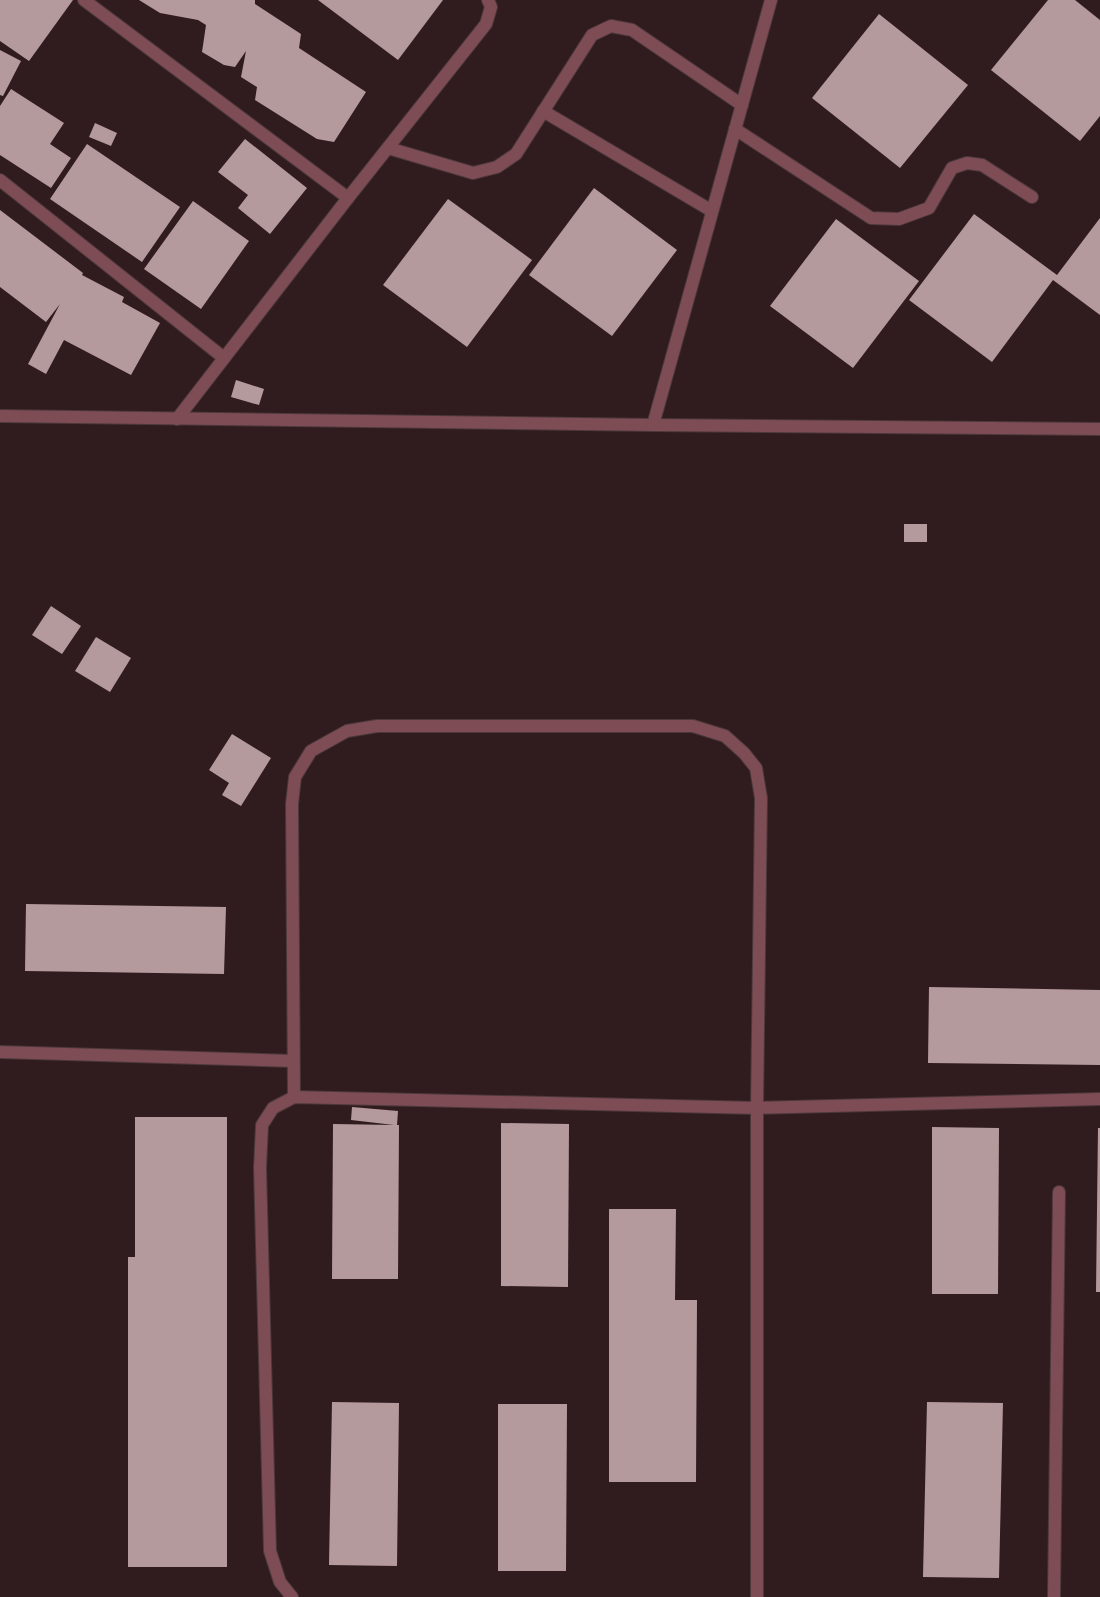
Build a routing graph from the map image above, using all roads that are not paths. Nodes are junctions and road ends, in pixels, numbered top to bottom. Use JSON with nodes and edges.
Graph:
{"nodes":[{"id":1,"x":84,"y":0,"type":"edge"},
{"id":2,"x":488,"y":0,"type":"edge"},
{"id":3,"x":771,"y":0,"type":"edge"},
{"id":4,"x":742,"y":105,"type":"junction"},
{"id":5,"x":544,"y":111,"type":"junction"},
{"id":6,"x":735,"y":129,"type":"junction"},
{"id":7,"x":388,"y":148,"type":"junction"},
{"id":8,"x":0,"y":180,"type":"edge"},
{"id":9,"x":1032,"y":197,"type":"dead end"},
{"id":10,"x":348,"y":198,"type":"junction"},
{"id":11,"x":712,"y":211,"type":"junction"},
{"id":12,"x":224,"y":358,"type":"junction"},
{"id":13,"x":0,"y":416,"type":"edge"},
{"id":14,"x":177,"y":419,"type":"junction"},
{"id":15,"x":653,"y":425,"type":"junction"},
{"id":16,"x":1100,"y":429,"type":"edge"},
{"id":17,"x":0,"y":1052,"type":"edge"},
{"id":18,"x":294,"y":1061,"type":"junction"},
{"id":19,"x":294,"y":1097,"type":"junction"},
{"id":20,"x":1100,"y":1099,"type":"edge"},
{"id":21,"x":757,"y":1108,"type":"junction"},
{"id":22,"x":1059,"y":1192,"type":"dead end"},
{"id":23,"x":292,"y":1597,"type":"edge"},
{"id":24,"x":757,"y":1597,"type":"edge"},
{"id":25,"x":1054,"y":1597,"type":"edge"}],
"edges":[{"from":1,"to":10,"type":"street"},
{"from":2,"to":7,"type":"street"},
{"from":3,"to":4,"type":"street"},
{"from":4,"to":5,"type":"street"},
{"from":4,"to":6,"type":"street"},
{"from":5,"to":7,"type":"street"},
{"from":5,"to":11,"type":"street"},
{"from":6,"to":9,"type":"street"},
{"from":6,"to":11,"type":"street"},
{"from":7,"to":10,"type":"street"},
{"from":8,"to":12,"type":"street"},
{"from":10,"to":12,"type":"street"},
{"from":11,"to":15,"type":"street"},
{"from":12,"to":14,"type":"street"},
{"from":13,"to":14,"type":"street"},
{"from":14,"to":15,"type":"street"},
{"from":15,"to":16,"type":"street"},
{"from":17,"to":18,"type":"street"},
{"from":18,"to":19,"type":"street"},
{"from":18,"to":21,"type":"street"},
{"from":19,"to":21,"type":"street"},
{"from":19,"to":23,"type":"street"},
{"from":20,"to":21,"type":"street"},
{"from":21,"to":24,"type":"street"},
{"from":22,"to":25,"type":"street"}]}
